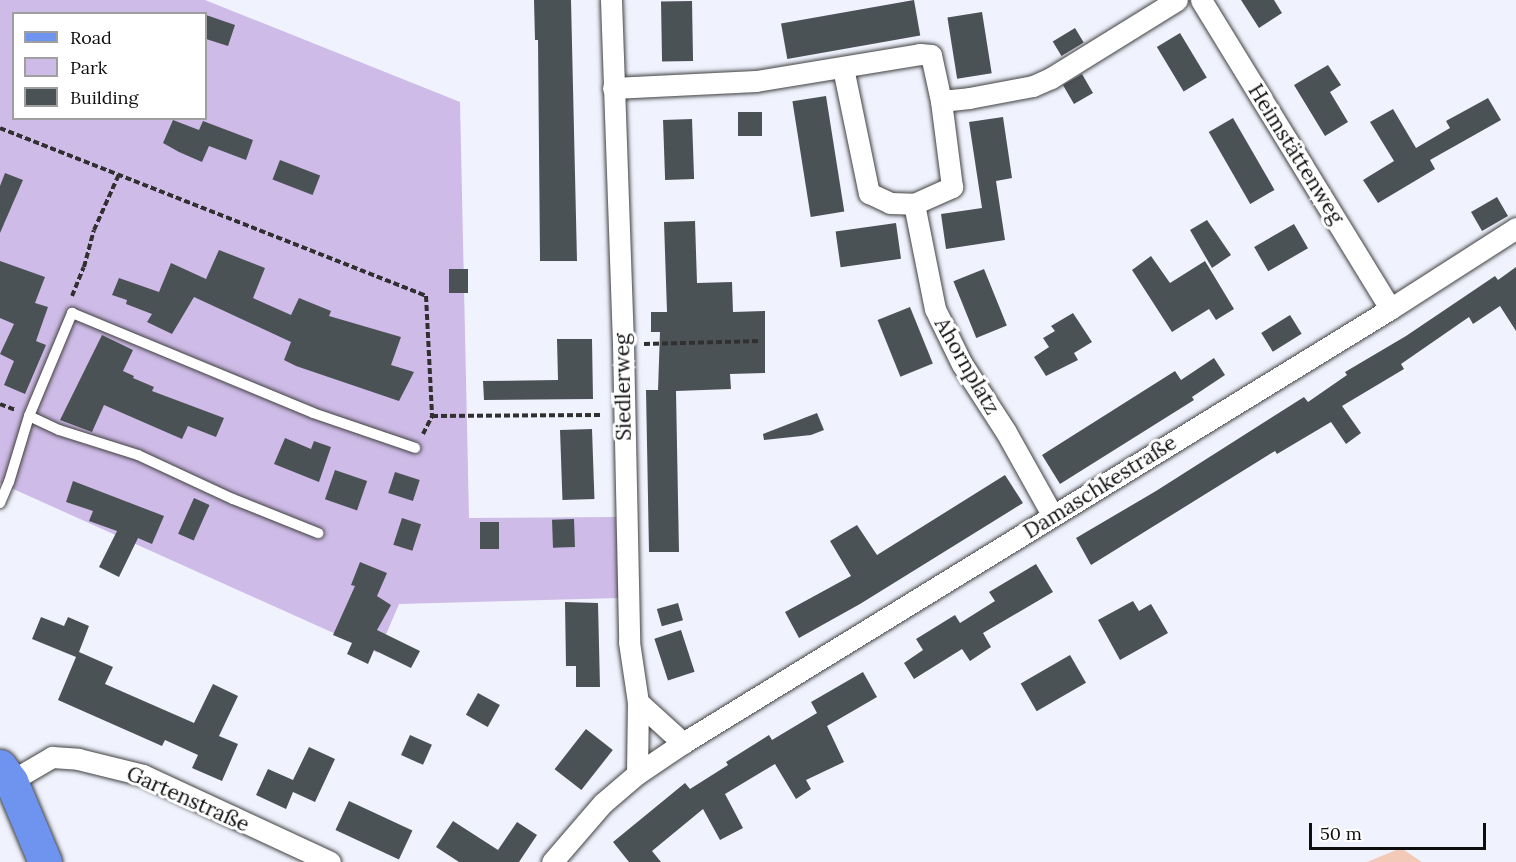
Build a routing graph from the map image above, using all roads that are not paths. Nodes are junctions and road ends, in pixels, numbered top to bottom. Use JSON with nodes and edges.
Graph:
{"nodes":[{"id":1,"x":611,"y":0,"type":"edge"},
{"id":2,"x":1177,"y":0,"type":"edge"},
{"id":3,"x":1201,"y":0,"type":"edge"},
{"id":4,"x":843,"y":68,"type":"junction"},
{"id":5,"x":613,"y":88,"type":"junction"},
{"id":6,"x":941,"y":101,"type":"junction"},
{"id":7,"x":914,"y":204,"type":"junction"},
{"id":8,"x":1516,"y":228,"type":"edge"},
{"id":9,"x":1390,"y":309,"type":"junction"},
{"id":10,"x":29,"y":416,"type":"junction"},
{"id":11,"x":415,"y":448,"type":"road end"},
{"id":12,"x":0,"y":502,"type":"edge"},
{"id":13,"x":1053,"y":516,"type":"junction"},
{"id":14,"x":318,"y":533,"type":"dead end"},
{"id":15,"x":638,"y":702,"type":"junction"},
{"id":16,"x":683,"y":743,"type":"junction"},
{"id":17,"x":6,"y":774,"type":"edge"},
{"id":18,"x":637,"y":774,"type":"junction"},
{"id":19,"x":45,"y":862,"type":"edge"},
{"id":20,"x":330,"y":862,"type":"edge"},
{"id":21,"x":552,"y":862,"type":"edge"}],
"edges":[{"from":1,"to":5,"type":"street","name":"Siedlerweg"},
{"from":2,"to":6,"type":"street"},
{"from":3,"to":9,"type":"street","name":"Heimstättenweg"},
{"from":4,"to":5,"type":"street"},
{"from":4,"to":6,"type":"street"},
{"from":4,"to":7,"type":"street"},
{"from":5,"to":15,"type":"street","name":"Siedlerweg"},
{"from":6,"to":7,"type":"street"},
{"from":7,"to":13,"type":"street","name":"Ahornplatz"},
{"from":8,"to":9,"type":"street","name":"Damaschkestraße"},
{"from":9,"to":13,"type":"street","name":"Damaschkestraße"},
{"from":10,"to":11,"type":"lane"},
{"from":10,"to":12,"type":"lane"},
{"from":10,"to":14,"type":"lane"},
{"from":13,"to":16,"type":"street","name":"Damaschkestraße"},
{"from":15,"to":16,"type":"street"},
{"from":15,"to":18,"type":"street","name":"Siedlerweg"},
{"from":16,"to":18,"type":"street","name":"Damaschkestraße"},
{"from":17,"to":19,"type":"main road"},
{"from":17,"to":20,"type":"street","name":"Gartenstraße"},
{"from":18,"to":21,"type":"street","name":"Damaschkestraße"}]}
